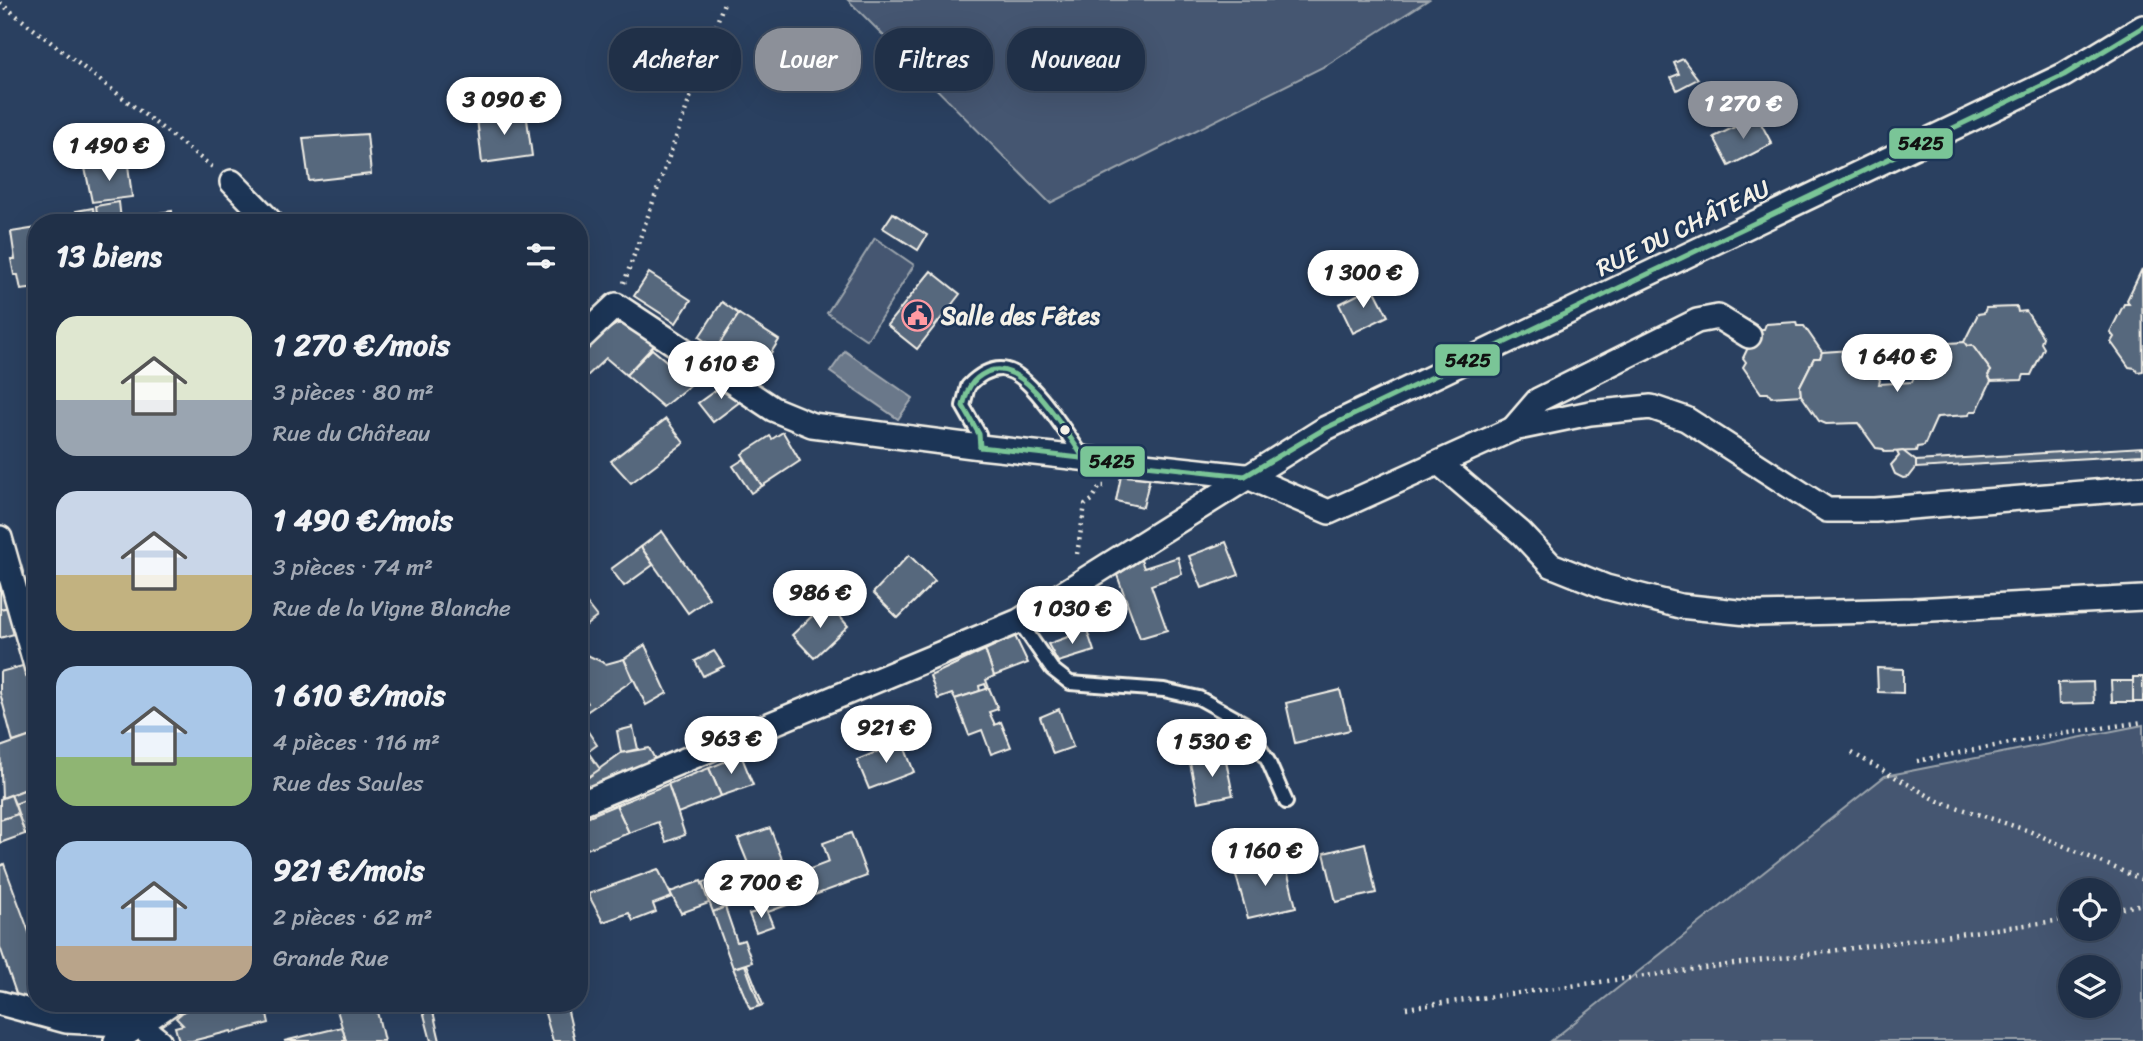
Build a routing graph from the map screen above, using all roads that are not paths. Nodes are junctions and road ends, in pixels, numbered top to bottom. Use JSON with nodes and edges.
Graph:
{"nodes":[{"id":1,"x":2143,"y":27,"type":"edge"},
{"id":2,"x":232,"y":183,"type":"road end"},
{"id":3,"x":263,"y":214,"type":"edge"},
{"id":4,"x":588,"y":331,"type":"edge"},
{"id":5,"x":1749,"y":336,"type":"dead end"},
{"id":6,"x":1513,"y":429,"type":"junction"},
{"id":7,"x":980,"y":447,"type":"junction"},
{"id":8,"x":1083,"y":457,"type":"junction"},
{"id":9,"x":1439,"y":463,"type":"junction"},
{"id":10,"x":1245,"y":476,"type":"junction"},
{"id":11,"x":2143,"y":488,"type":"edge"},
{"id":12,"x":0,"y":538,"type":"edge"},
{"id":13,"x":2143,"y":598,"type":"edge"},
{"id":14,"x":1019,"y":621,"type":"junction"},
{"id":15,"x":28,"y":637,"type":"edge"},
{"id":16,"x":588,"y":800,"type":"edge"},
{"id":17,"x":1286,"y":802,"type":"dead end"},
{"id":18,"x":0,"y":1003,"type":"edge"},
{"id":19,"x":28,"y":1011,"type":"edge"},
{"id":20,"x":33,"y":1012,"type":"edge"},
{"id":21,"x":158,"y":1012,"type":"edge"},
{"id":22,"x":139,"y":1025,"type":"junction"},
{"id":23,"x":116,"y":1041,"type":"edge"},
{"id":24,"x":159,"y":1041,"type":"edge"}],
"edges":[{"from":1,"to":10,"type":"street","name":"RUE DU CHÂTEAU"},
{"from":2,"to":3,"type":"street"},
{"from":4,"to":7,"type":"street"},
{"from":5,"to":6,"type":"street"},
{"from":6,"to":9,"type":"street"},
{"from":6,"to":11,"type":"street"},
{"from":7,"to":8,"type":"street"},
{"from":7,"to":8,"type":"lane"},
{"from":8,"to":10,"type":"street"},
{"from":9,"to":10,"type":"street"},
{"from":9,"to":13,"type":"street"},
{"from":10,"to":14,"type":"street","name":"RUE DU CHÂTEAU"},
{"from":12,"to":15,"type":"street"},
{"from":14,"to":16,"type":"street","name":"RUE DU CHÂTEAU"},
{"from":14,"to":17,"type":"lane"},
{"from":18,"to":19,"type":"street"},
{"from":20,"to":22,"type":"street"},
{"from":21,"to":22,"type":"street"},
{"from":22,"to":23,"type":"street"},
{"from":22,"to":24,"type":"street"}]}
